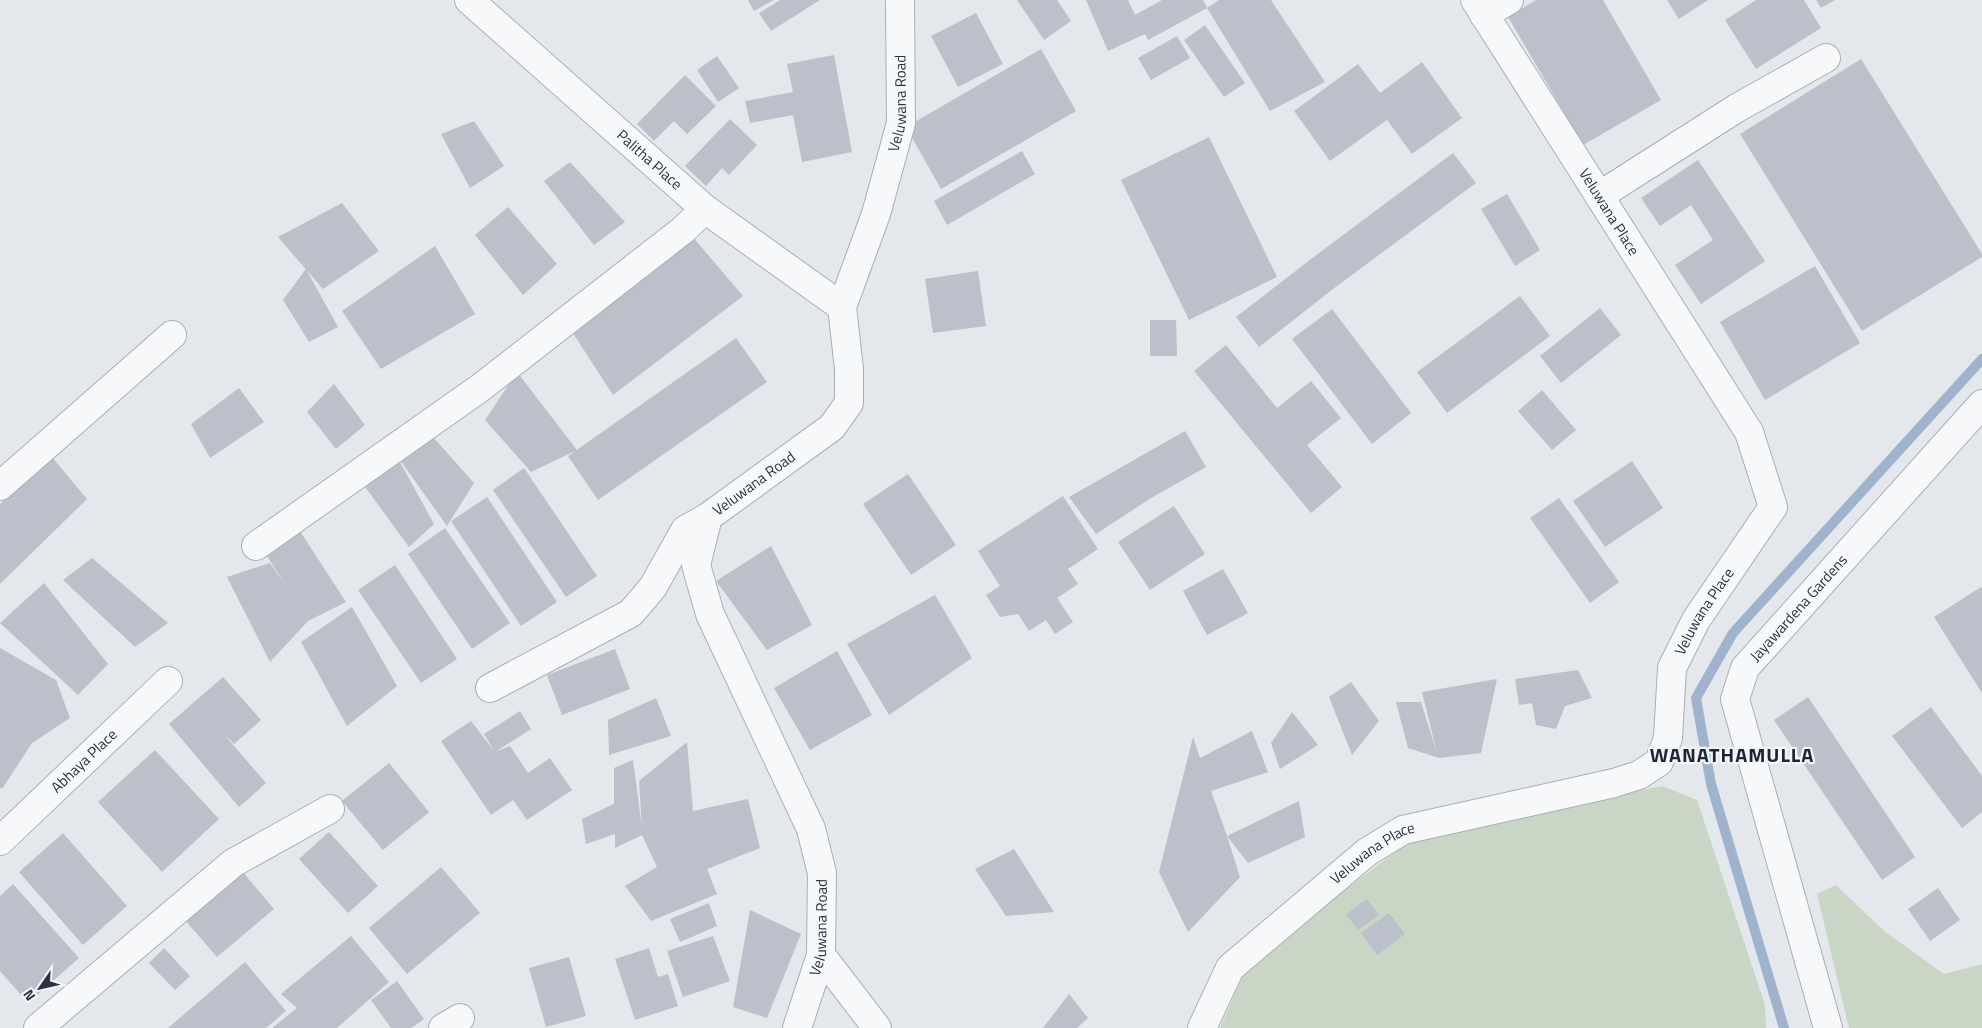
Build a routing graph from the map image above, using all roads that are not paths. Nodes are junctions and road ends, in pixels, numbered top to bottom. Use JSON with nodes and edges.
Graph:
{"nodes":[{"id":1,"x":469,"y":0,"type":"edge"},
{"id":2,"x":900,"y":0,"type":"edge"},
{"id":3,"x":1509,"y":0,"type":"edge"},
{"id":4,"x":1480,"y":8,"type":"edge"},
{"id":5,"x":1826,"y":58,"type":"dead end"},
{"id":6,"x":1599,"y":196,"type":"junction"},
{"id":7,"x":705,"y":209,"type":"junction"},
{"id":8,"x":842,"y":307,"type":"junction"},
{"id":9,"x":172,"y":335,"type":"dead end"},
{"id":10,"x":1982,"y":404,"type":"edge"},
{"id":11,"x":0,"y":486,"type":"edge"},
{"id":12,"x":708,"y":517,"type":"junction"},
{"id":13,"x":256,"y":546,"type":"dead end"},
{"id":14,"x":168,"y":681,"type":"dead end"},
{"id":15,"x":490,"y":688,"type":"dead end"},
{"id":16,"x":330,"y":809,"type":"dead end"},
{"id":17,"x":0,"y":841,"type":"edge"},
{"id":18,"x":820,"y":955,"type":"junction"},
{"id":19,"x":38,"y":1028,"type":"edge"},
{"id":20,"x":797,"y":1028,"type":"edge"},
{"id":21,"x":877,"y":1028,"type":"edge"},
{"id":22,"x":1202,"y":1028,"type":"edge"},
{"id":23,"x":1828,"y":1028,"type":"edge"}],
"edges":[{"from":1,"to":7,"type":"street","name":"Palitha Place"},
{"from":2,"to":8,"type":"street","name":"Veluwana Road"},
{"from":3,"to":4,"type":"street"},
{"from":4,"to":6,"type":"street","name":"Veluwana Place"},
{"from":5,"to":6,"type":"street"},
{"from":6,"to":22,"type":"street","name":"Veluwana Place"},
{"from":7,"to":8,"type":"street","name":"Palitha Place"},
{"from":7,"to":13,"type":"street"},
{"from":8,"to":12,"type":"street","name":"Veluwana Road"},
{"from":9,"to":11,"type":"street"},
{"from":10,"to":23,"type":"street","name":"Jayawardena Gardens"},
{"from":12,"to":15,"type":"street"},
{"from":12,"to":18,"type":"street","name":"Veluwana Road"},
{"from":14,"to":17,"type":"street","name":"Abhaya Place"},
{"from":16,"to":19,"type":"street"},
{"from":18,"to":20,"type":"street","name":"Veluwana Road"},
{"from":18,"to":21,"type":"street"}]}
